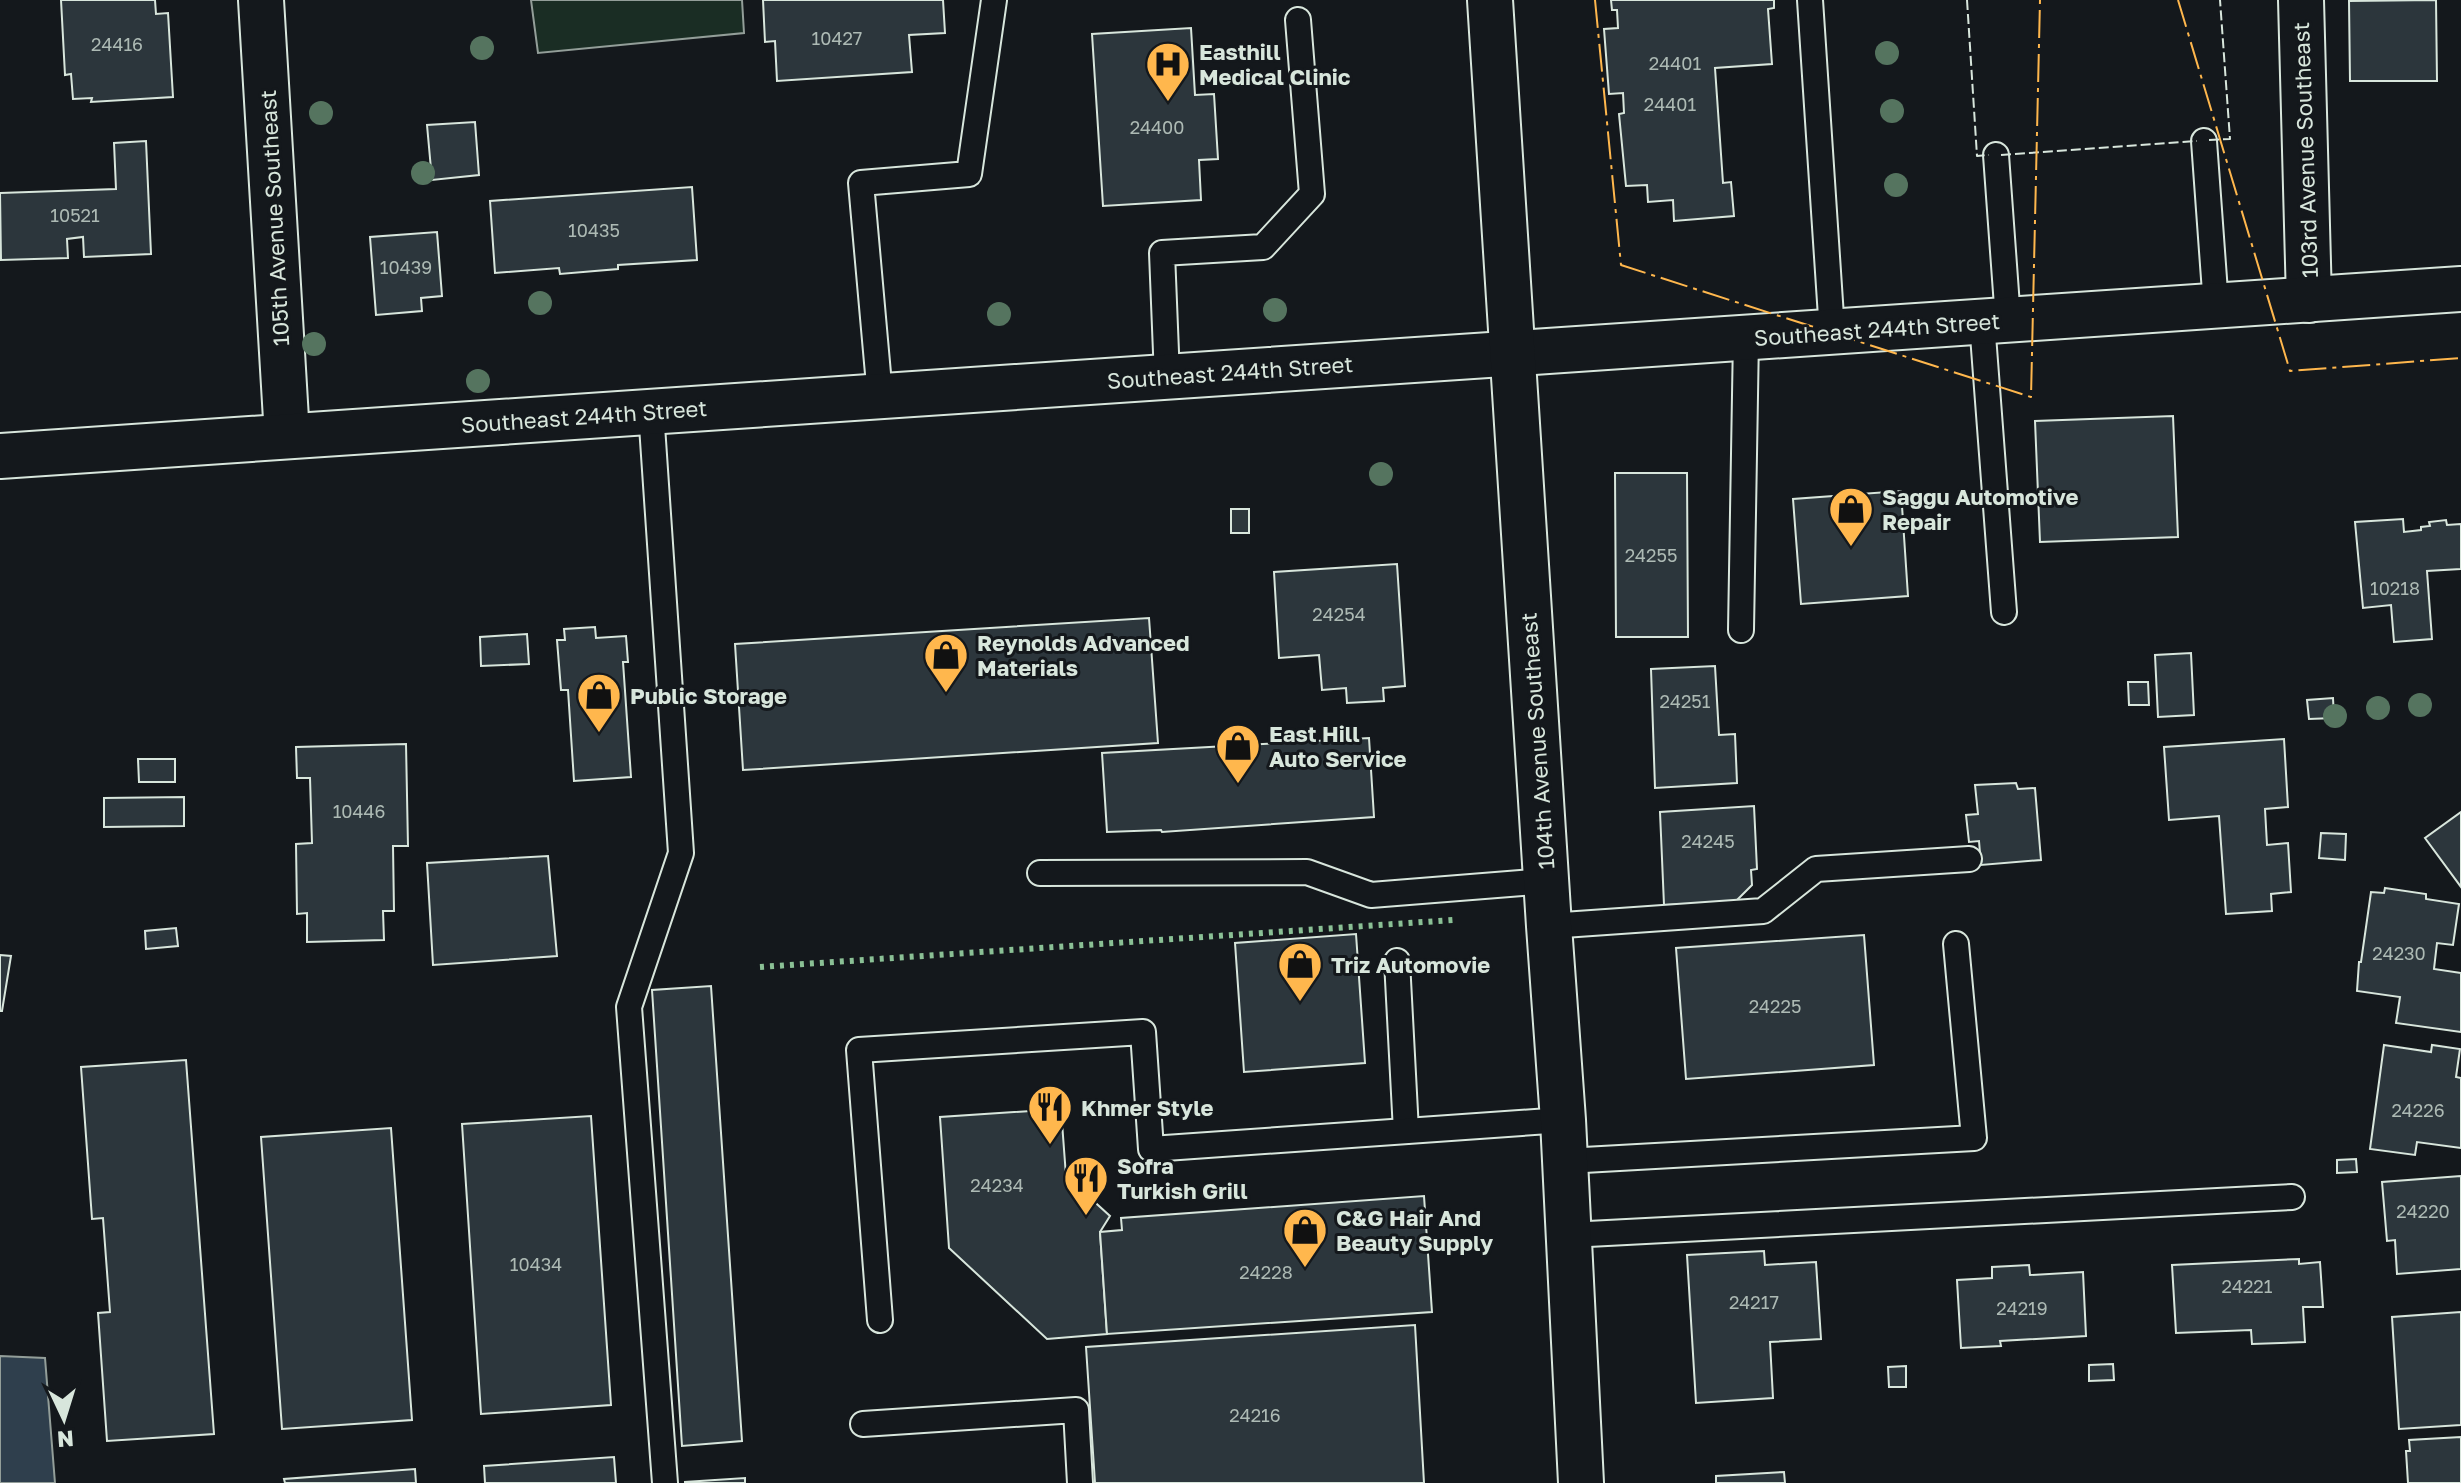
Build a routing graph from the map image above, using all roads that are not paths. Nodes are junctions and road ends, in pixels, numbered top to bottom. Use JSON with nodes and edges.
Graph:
{"nodes":[{"id":1,"x":261,"y":0,"type":"edge"},
{"id":2,"x":994,"y":0,"type":"edge"},
{"id":3,"x":1490,"y":0,"type":"edge"},
{"id":4,"x":1810,"y":0,"type":"edge"},
{"id":5,"x":2301,"y":0,"type":"edge"},
{"id":6,"x":1298,"y":20,"type":"dead end"},
{"id":7,"x":2204,"y":141,"type":"dead end"},
{"id":8,"x":1996,"y":155,"type":"dead end"},
{"id":9,"x":2461,"y":289,"type":"edge"},
{"id":10,"x":2309,"y":300,"type":"junction"},
{"id":11,"x":2216,"y":306,"type":"junction"},
{"id":12,"x":1995,"y":321,"type":"junction"},
{"id":13,"x":1832,"y":332,"type":"junction"},
{"id":14,"x":1746,"y":337,"type":"junction"},
{"id":15,"x":1512,"y":354,"type":"junction"},
{"id":16,"x":1167,"y":377,"type":"junction"},
{"id":17,"x":880,"y":396,"type":"junction"},
{"id":18,"x":651,"y":411,"type":"junction"},
{"id":19,"x":287,"y":436,"type":"junction"},
{"id":20,"x":0,"y":456,"type":"edge"},
{"id":21,"x":2004,"y":612,"type":"dead end"},
{"id":22,"x":1741,"y":630,"type":"dead end"},
{"id":23,"x":1969,"y":859,"type":"dead end"},
{"id":24,"x":1040,"y":873,"type":"dead end"},
{"id":25,"x":1546,"y":881,"type":"junction"},
{"id":26,"x":1549,"y":926,"type":"junction"},
{"id":27,"x":1956,"y":944,"type":"dead end"},
{"id":28,"x":1397,"y":961,"type":"dead end"},
{"id":29,"x":1406,"y":1131,"type":"junction"},
{"id":30,"x":1564,"y":1140,"type":"junction"},
{"id":31,"x":2292,"y":1197,"type":"dead end"},
{"id":32,"x":1569,"y":1235,"type":"junction"},
{"id":33,"x":880,"y":1320,"type":"dead end"},
{"id":34,"x":863,"y":1424,"type":"dead end"},
{"id":35,"x":665,"y":1483,"type":"edge"},
{"id":36,"x":1080,"y":1483,"type":"edge"},
{"id":37,"x":1581,"y":1483,"type":"edge"}],
"edges":[{"from":1,"to":19,"type":"street","name":"105th Avenue Southeast"},
{"from":2,"to":17,"type":"lane"},
{"from":3,"to":15,"type":"street","name":"104th Avenue Southeast"},
{"from":4,"to":13,"type":"lane"},
{"from":5,"to":10,"type":"street","name":"103rd Avenue Southeast"},
{"from":6,"to":16,"type":"lane"},
{"from":7,"to":11,"type":"lane"},
{"from":8,"to":12,"type":"lane"},
{"from":9,"to":10,"type":"street","name":"Southeast 244th Street"},
{"from":10,"to":11,"type":"street","name":"Southeast 244th Street"},
{"from":11,"to":12,"type":"street","name":"Southeast 244th Street"},
{"from":12,"to":13,"type":"street","name":"Southeast 244th Street"},
{"from":12,"to":21,"type":"lane"},
{"from":13,"to":14,"type":"street","name":"Southeast 244th Street"},
{"from":14,"to":15,"type":"street","name":"Southeast 244th Street"},
{"from":14,"to":22,"type":"lane"},
{"from":15,"to":16,"type":"street","name":"Southeast 244th Street"},
{"from":15,"to":25,"type":"street","name":"104th Avenue Southeast"},
{"from":16,"to":17,"type":"street","name":"Southeast 244th Street"},
{"from":17,"to":18,"type":"street","name":"Southeast 244th Street"},
{"from":18,"to":19,"type":"street","name":"Southeast 244th Street"},
{"from":18,"to":35,"type":"lane"},
{"from":19,"to":20,"type":"street","name":"Southeast 244th Street"},
{"from":23,"to":26,"type":"lane"},
{"from":24,"to":25,"type":"lane"},
{"from":25,"to":26,"type":"street","name":"104th Avenue Southeast"},
{"from":26,"to":30,"type":"street","name":"104th Avenue Southeast"},
{"from":27,"to":30,"type":"lane"},
{"from":28,"to":29,"type":"lane"},
{"from":29,"to":30,"type":"lane"},
{"from":29,"to":33,"type":"lane"},
{"from":30,"to":32,"type":"street","name":"104th Avenue Southeast"},
{"from":31,"to":32,"type":"lane"},
{"from":32,"to":37,"type":"street","name":"104th Avenue Southeast"},
{"from":34,"to":36,"type":"lane"}]}
